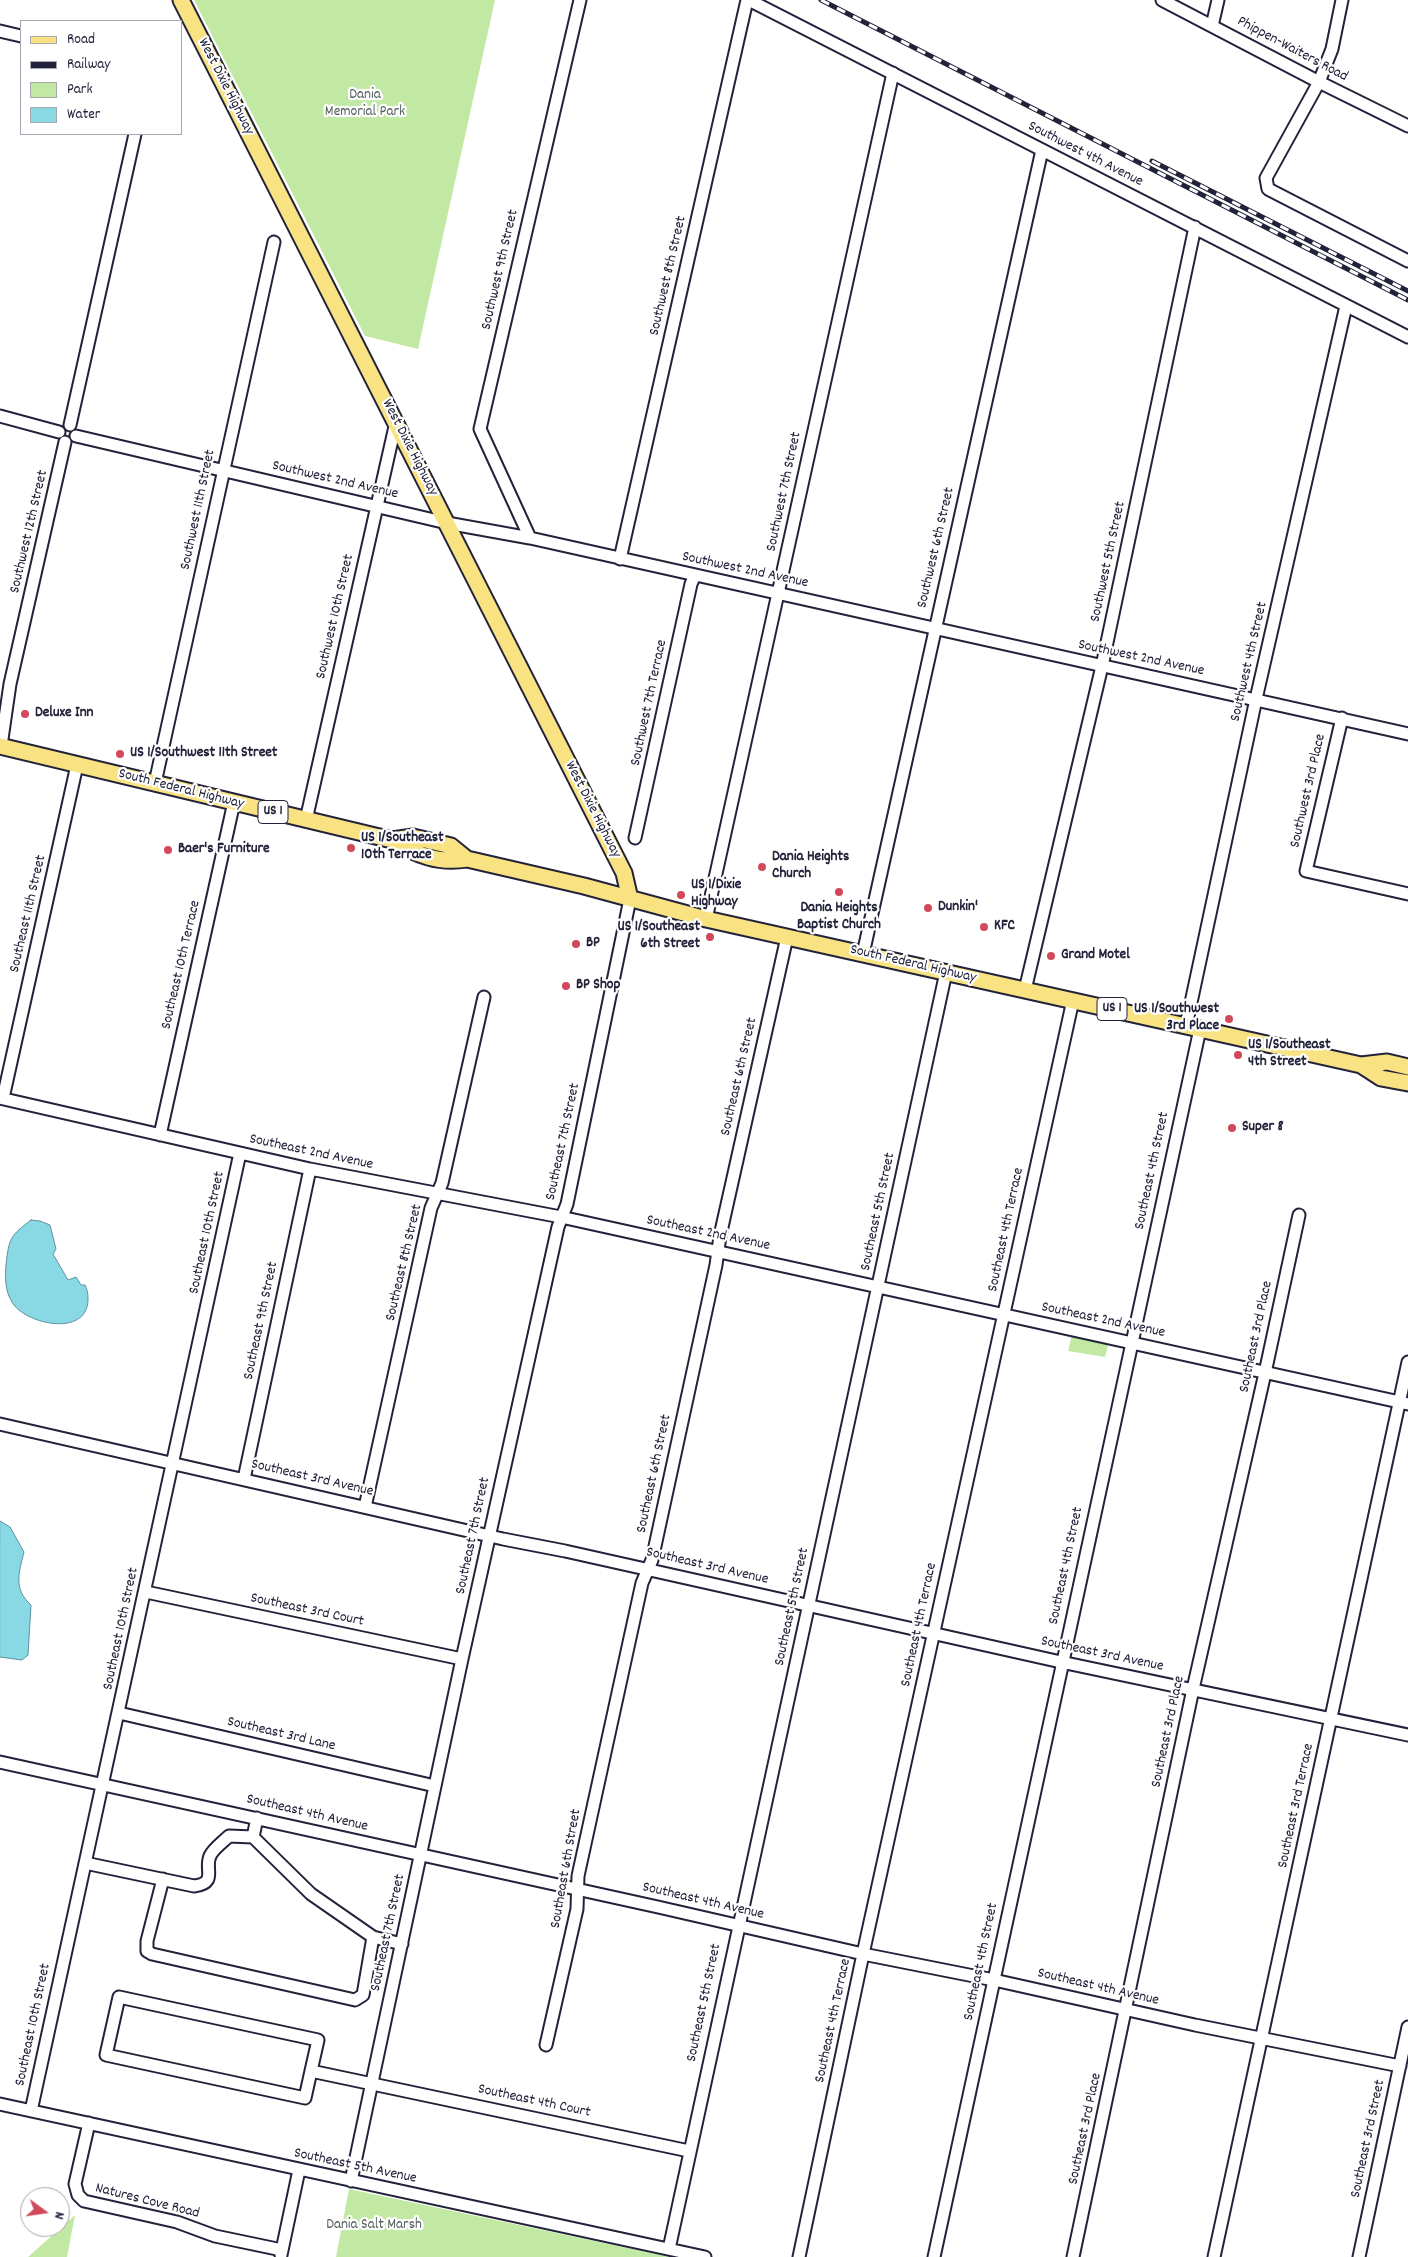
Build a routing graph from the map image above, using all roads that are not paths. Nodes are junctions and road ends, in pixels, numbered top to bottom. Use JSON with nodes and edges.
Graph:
{"nodes":[{"id":1,"x":180,"y":0,"type":"edge"},
{"id":2,"x":580,"y":0,"type":"edge"},
{"id":3,"x":748,"y":0,"type":"edge"},
{"id":4,"x":1162,"y":0,"type":"edge"},
{"id":5,"x":1218,"y":0,"type":"edge"},
{"id":6,"x":1342,"y":0,"type":"edge"},
{"id":7,"x":1212,"y":26,"type":"junction"},
{"id":8,"x":0,"y":31,"type":"edge"},
{"id":9,"x":20,"y":36,"type":"edge"},
{"id":10,"x":893,"y":72,"type":"junction"},
{"id":11,"x":1319,"y":82,"type":"junction"},
{"id":12,"x":1408,"y":126,"type":"edge"},
{"id":13,"x":135,"y":135,"type":"edge"},
{"id":14,"x":1042,"y":150,"type":"junction"},
{"id":15,"x":1195,"y":227,"type":"junction"},
{"id":16,"x":274,"y":242,"type":"dead end"},
{"id":17,"x":1408,"y":261,"type":"edge"},
{"id":18,"x":1346,"y":306,"type":"junction"},
{"id":19,"x":1408,"y":337,"type":"edge"},
{"id":20,"x":0,"y":416,"type":"edge"},
{"id":21,"x":396,"y":422,"type":"junction"},
{"id":22,"x":70,"y":425,"type":"junction"},
{"id":23,"x":59,"y":432,"type":"junction"},
{"id":24,"x":76,"y":436,"type":"junction"},
{"id":25,"x":65,"y":442,"type":"junction"},
{"id":26,"x":223,"y":469,"type":"junction"},
{"id":27,"x":376,"y":506,"type":"junction"},
{"id":28,"x":447,"y":522,"type":"junction"},
{"id":29,"x":530,"y":538,"type":"junction"},
{"id":30,"x":620,"y":559,"type":"junction"},
{"id":31,"x":695,"y":575,"type":"junction"},
{"id":32,"x":778,"y":594,"type":"junction"},
{"id":33,"x":934,"y":628,"type":"junction"},
{"id":34,"x":1102,"y":666,"type":"junction"},
{"id":35,"x":1256,"y":699,"type":"junction"},
{"id":36,"x":1342,"y":718,"type":"junction"},
{"id":37,"x":1408,"y":734,"type":"edge"},
{"id":38,"x":0,"y":746,"type":"edge"},
{"id":39,"x":77,"y":765,"type":"junction"},
{"id":40,"x":155,"y":783,"type":"junction"},
{"id":41,"x":234,"y":802,"type":"junction"},
{"id":42,"x":306,"y":820,"type":"junction"},
{"id":43,"x":636,"y":837,"type":"dead end"},
{"id":44,"x":1408,"y":894,"type":"edge"},
{"id":45,"x":630,"y":899,"type":"junction"},
{"id":46,"x":706,"y":919,"type":"junction"},
{"id":47,"x":787,"y":937,"type":"junction"},
{"id":48,"x":863,"y":954,"type":"junction"},
{"id":49,"x":946,"y":972,"type":"junction"},
{"id":50,"x":1025,"y":990,"type":"junction"},
{"id":51,"x":484,"y":997,"type":"dead end"},
{"id":52,"x":1072,"y":1000,"type":"junction"},
{"id":53,"x":1193,"y":1027,"type":"junction"},
{"id":54,"x":1361,"y":1065,"type":"junction"},
{"id":55,"x":1408,"y":1067,"type":"edge"},
{"id":56,"x":1408,"y":1083,"type":"edge"},
{"id":57,"x":2,"y":1098,"type":"edge"},
{"id":58,"x":160,"y":1135,"type":"junction"},
{"id":59,"x":240,"y":1154,"type":"junction"},
{"id":60,"x":310,"y":1169,"type":"junction"},
{"id":61,"x":438,"y":1193,"type":"junction"},
{"id":62,"x":1298,"y":1215,"type":"dead end"},
{"id":63,"x":561,"y":1218,"type":"junction"},
{"id":64,"x":718,"y":1252,"type":"junction"},
{"id":65,"x":878,"y":1287,"type":"junction"},
{"id":66,"x":1003,"y":1315,"type":"junction"},
{"id":67,"x":1131,"y":1343,"type":"junction"},
{"id":68,"x":1408,"y":1362,"type":"edge"},
{"id":69,"x":1265,"y":1373,"type":"junction"},
{"id":70,"x":1404,"y":1403,"type":"edge"},
{"id":71,"x":0,"y":1424,"type":"edge"},
{"id":72,"x":174,"y":1463,"type":"junction"},
{"id":73,"x":244,"y":1479,"type":"junction"},
{"id":74,"x":365,"y":1507,"type":"junction"},
{"id":75,"x":490,"y":1536,"type":"junction"},
{"id":76,"x":648,"y":1569,"type":"junction"},
{"id":77,"x":146,"y":1592,"type":"junction"},
{"id":78,"x":809,"y":1605,"type":"junction"},
{"id":79,"x":933,"y":1634,"type":"junction"},
{"id":80,"x":462,"y":1659,"type":"junction"},
{"id":81,"x":1061,"y":1662,"type":"junction"},
{"id":82,"x":1194,"y":1689,"type":"junction"},
{"id":83,"x":119,"y":1713,"type":"junction"},
{"id":84,"x":1331,"y":1718,"type":"junction"},
{"id":85,"x":1408,"y":1736,"type":"edge"},
{"id":86,"x":0,"y":1762,"type":"edge"},
{"id":87,"x":102,"y":1784,"type":"junction"},
{"id":88,"x":435,"y":1786,"type":"junction"},
{"id":89,"x":257,"y":1818,"type":"junction"},
{"id":90,"x":253,"y":1837,"type":"junction"},
{"id":91,"x":421,"y":1855,"type":"junction"},
{"id":92,"x":85,"y":1863,"type":"junction"},
{"id":93,"x":163,"y":1879,"type":"junction"},
{"id":94,"x":578,"y":1889,"type":"junction"},
{"id":95,"x":737,"y":1924,"type":"junction"},
{"id":96,"x":373,"y":1938,"type":"junction"},
{"id":97,"x":402,"y":1944,"type":"junction"},
{"id":98,"x":863,"y":1954,"type":"junction"},
{"id":99,"x":994,"y":1980,"type":"junction"},
{"id":100,"x":1127,"y":2010,"type":"junction"},
{"id":101,"x":1408,"y":2027,"type":"edge"},
{"id":102,"x":1262,"y":2039,"type":"junction"},
{"id":103,"x":546,"y":2045,"type":"dead end"},
{"id":104,"x":1400,"y":2066,"type":"junction"},
{"id":105,"x":311,"y":2071,"type":"junction"},
{"id":106,"x":372,"y":2083,"type":"junction"},
{"id":107,"x":0,"y":2104,"type":"edge"},
{"id":108,"x":31,"y":2111,"type":"junction"},
{"id":109,"x":89,"y":2123,"type":"junction"},
{"id":110,"x":689,"y":2151,"type":"junction"},
{"id":111,"x":299,"y":2170,"type":"junction"},
{"id":112,"x":351,"y":2181,"type":"junction"},
{"id":113,"x":669,"y":2249,"type":"junction"},
{"id":114,"x":282,"y":2253,"type":"edge"},
{"id":115,"x":705,"y":2257,"type":"edge"},
{"id":116,"x":799,"y":2257,"type":"edge"},
{"id":117,"x":934,"y":2257,"type":"edge"},
{"id":118,"x":1074,"y":2257,"type":"edge"},
{"id":119,"x":1214,"y":2257,"type":"edge"},
{"id":120,"x":1359,"y":2257,"type":"edge"}],
"edges":[{"from":1,"to":21,"type":"main road","name":"West Dixie Highway"},
{"from":2,"to":29,"type":"street","name":"Southwest 9th Street"},
{"from":3,"to":10,"type":"street","name":"Southwest 4th Avenue"},
{"from":3,"to":30,"type":"street","name":"Southwest 8th Street"},
{"from":4,"to":7,"type":"street","name":"Phippen-Waiters Road"},
{"from":5,"to":7,"type":"street"},
{"from":6,"to":11,"type":"street"},
{"from":7,"to":11,"type":"street","name":"Phippen-Waiters Road"},
{"from":8,"to":9,"type":"street"},
{"from":10,"to":14,"type":"street","name":"Southwest 4th Avenue"},
{"from":10,"to":32,"type":"street","name":"Southwest 7th Street"},
{"from":11,"to":12,"type":"street","name":"Phippen-Waiters Road"},
{"from":11,"to":17,"type":"street"},
{"from":13,"to":22,"type":"street"},
{"from":14,"to":15,"type":"street","name":"Southwest 4th Avenue"},
{"from":14,"to":33,"type":"street","name":"Southwest 6th Street"},
{"from":15,"to":18,"type":"street","name":"Southwest 4th Avenue"},
{"from":15,"to":34,"type":"street","name":"Southwest 5th Street"},
{"from":16,"to":26,"type":"street","name":"Southwest 11th Street"},
{"from":18,"to":19,"type":"street","name":"Southwest 4th Avenue"},
{"from":18,"to":35,"type":"street","name":"Southwest 4th Street"},
{"from":20,"to":23,"type":"street"},
{"from":21,"to":27,"type":"street","name":"Southwest 10th Street"},
{"from":21,"to":28,"type":"main road","name":"West Dixie Highway"},
{"from":22,"to":23,"type":"street"},
{"from":22,"to":24,"type":"street"},
{"from":23,"to":25,"type":"street"},
{"from":24,"to":25,"type":"street"},
{"from":24,"to":26,"type":"street","name":"Southwest 2nd Avenue"},
{"from":25,"to":38,"type":"street","name":"Southwest 12th Street"},
{"from":26,"to":27,"type":"street","name":"Southwest 2nd Avenue"},
{"from":26,"to":40,"type":"street","name":"Southwest 11th Street"},
{"from":27,"to":28,"type":"street","name":"Southwest 2nd Avenue"},
{"from":27,"to":42,"type":"street","name":"Southwest 10th Street"},
{"from":28,"to":29,"type":"street","name":"Southwest 2nd Avenue"},
{"from":28,"to":45,"type":"main road","name":"West Dixie Highway"},
{"from":29,"to":30,"type":"street","name":"Southwest 2nd Avenue"},
{"from":30,"to":31,"type":"street","name":"Southwest 2nd Avenue"},
{"from":31,"to":32,"type":"street","name":"Southwest 2nd Avenue"},
{"from":31,"to":43,"type":"street","name":"Southwest 7th Terrace"},
{"from":32,"to":33,"type":"street","name":"Southwest 2nd Avenue"},
{"from":32,"to":46,"type":"street","name":"Southwest 7th Street"},
{"from":33,"to":34,"type":"street","name":"Southwest 2nd Avenue"},
{"from":33,"to":48,"type":"street","name":"Southwest 6th Street"},
{"from":34,"to":35,"type":"street","name":"Southwest 2nd Avenue"},
{"from":34,"to":50,"type":"street","name":"Southwest 5th Street"},
{"from":35,"to":36,"type":"street","name":"Southwest 2nd Avenue"},
{"from":35,"to":53,"type":"street","name":"Southwest 4th Street"},
{"from":36,"to":37,"type":"street","name":"Southwest 2nd Avenue"},
{"from":36,"to":44,"type":"street","name":"Southwest 3rd Place"},
{"from":38,"to":39,"type":"main road","name":"South Federal Highway","number":"US 1"},
{"from":39,"to":40,"type":"main road","name":"South Federal Highway","number":"US 1"},
{"from":39,"to":57,"type":"street","name":"Southeast 11th Street"},
{"from":40,"to":41,"type":"main road","name":"South Federal Highway","number":"US 1"},
{"from":41,"to":42,"type":"main road","name":"South Federal Highway","number":"US 1"},
{"from":41,"to":58,"type":"street","name":"Southeast 10th Terrace"},
{"from":42,"to":45,"type":"main road","name":"South Federal Highway","number":"US 1"},
{"from":45,"to":46,"type":"main road","name":"South Federal Highway","number":"US 1"},
{"from":45,"to":63,"type":"street","name":"Southeast 7th Street"},
{"from":46,"to":47,"type":"main road","name":"South Federal Highway","number":"US 1"},
{"from":47,"to":48,"type":"main road","name":"South Federal Highway","number":"US 1"},
{"from":47,"to":64,"type":"street","name":"Southeast 6th Street"},
{"from":48,"to":49,"type":"main road","name":"South Federal Highway","number":"US 1"},
{"from":49,"to":50,"type":"main road","name":"South Federal Highway","number":"US 1"},
{"from":49,"to":65,"type":"street","name":"Southeast 5th Street"},
{"from":50,"to":52,"type":"main road","name":"South Federal Highway","number":"US 1"},
{"from":51,"to":61,"type":"street","name":"Southeast 8th Street"},
{"from":52,"to":53,"type":"main road","name":"South Federal Highway","number":"US 1"},
{"from":52,"to":66,"type":"street","name":"Southeast 4th Terrace"},
{"from":53,"to":54,"type":"main road","name":"South Federal Highway","number":"US 1"},
{"from":53,"to":67,"type":"street","name":"Southeast 4th Street"},
{"from":54,"to":55,"type":"main road","name":"South Federal Highway","number":"US 1"},
{"from":54,"to":56,"type":"main road","name":"South Federal Highway","number":"US 1"},
{"from":57,"to":58,"type":"street","name":"Southeast 2nd Avenue"},
{"from":58,"to":59,"type":"street","name":"Southeast 2nd Avenue"},
{"from":59,"to":60,"type":"street","name":"Southeast 2nd Avenue"},
{"from":59,"to":72,"type":"street","name":"Southeast 10th Street"},
{"from":60,"to":61,"type":"street","name":"Southeast 2nd Avenue"},
{"from":60,"to":73,"type":"street","name":"Southeast 9th Street"},
{"from":61,"to":63,"type":"street","name":"Southeast 2nd Avenue"},
{"from":61,"to":74,"type":"street","name":"Southeast 8th Street"},
{"from":62,"to":69,"type":"street","name":"Southeast 3rd Place"},
{"from":63,"to":64,"type":"street","name":"Southeast 2nd Avenue"},
{"from":63,"to":75,"type":"street","name":"Southeast 7th Street"},
{"from":64,"to":65,"type":"street","name":"Southeast 2nd Avenue"},
{"from":64,"to":76,"type":"street","name":"Southeast 6th Street"},
{"from":65,"to":66,"type":"street","name":"Southeast 2nd Avenue"},
{"from":65,"to":78,"type":"street","name":"Southeast 5th Street"},
{"from":66,"to":67,"type":"street","name":"Southeast 2nd Avenue"},
{"from":66,"to":79,"type":"street","name":"Southeast 4th Terrace"},
{"from":67,"to":69,"type":"street","name":"Southeast 2nd Avenue"},
{"from":67,"to":81,"type":"street","name":"Southeast 4th Street"},
{"from":68,"to":70,"type":"street","name":"Southeast 3rd Terrace"},
{"from":69,"to":70,"type":"street","name":"Southeast 2nd Avenue"},
{"from":69,"to":82,"type":"street","name":"Southeast 3rd Place"},
{"from":70,"to":84,"type":"street","name":"Southeast 3rd Terrace"},
{"from":71,"to":72,"type":"street","name":"Southeast 3rd Avenue"},
{"from":72,"to":73,"type":"street","name":"Southeast 3rd Avenue"},
{"from":72,"to":77,"type":"street","name":"Southeast 10th Street"},
{"from":73,"to":74,"type":"street","name":"Southeast 3rd Avenue"},
{"from":74,"to":75,"type":"street","name":"Southeast 3rd Avenue"},
{"from":75,"to":76,"type":"street","name":"Southeast 3rd Avenue"},
{"from":75,"to":80,"type":"street","name":"Southeast 7th Street"},
{"from":76,"to":78,"type":"street","name":"Southeast 3rd Avenue"},
{"from":76,"to":94,"type":"street","name":"Southeast 6th Street"},
{"from":77,"to":80,"type":"street","name":"Southeast 3rd Court"},
{"from":77,"to":83,"type":"street","name":"Southeast 10th Street"},
{"from":78,"to":79,"type":"street","name":"Southeast 3rd Avenue"},
{"from":78,"to":95,"type":"street","name":"Southeast 5th Street"},
{"from":79,"to":81,"type":"street","name":"Southeast 3rd Avenue"},
{"from":79,"to":98,"type":"street","name":"Southeast 4th Terrace"},
{"from":80,"to":88,"type":"street","name":"Southeast 7th Street"},
{"from":81,"to":82,"type":"street","name":"Southeast 3rd Avenue"},
{"from":81,"to":99,"type":"street","name":"Southeast 4th Street"},
{"from":82,"to":84,"type":"street","name":"Southeast 3rd Avenue"},
{"from":82,"to":100,"type":"street","name":"Southeast 3rd Place"},
{"from":83,"to":87,"type":"street","name":"Southeast 10th Street"},
{"from":83,"to":88,"type":"street","name":"Southeast 3rd Lane"},
{"from":84,"to":85,"type":"street","name":"Southeast 3rd Avenue"},
{"from":84,"to":102,"type":"street","name":"Southeast 3rd Terrace"},
{"from":86,"to":87,"type":"street","name":"Southeast 4th Avenue"},
{"from":87,"to":89,"type":"street","name":"Southeast 4th Avenue"},
{"from":87,"to":92,"type":"street","name":"Southeast 10th Street"},
{"from":88,"to":91,"type":"street","name":"Southeast 7th Street"},
{"from":89,"to":90,"type":"street"},
{"from":89,"to":91,"type":"street","name":"Southeast 4th Avenue"},
{"from":90,"to":93,"type":"street"},
{"from":90,"to":96,"type":"street"},
{"from":91,"to":94,"type":"street","name":"Southeast 4th Avenue"},
{"from":91,"to":97,"type":"street","name":"Southeast 7th Street"},
{"from":92,"to":93,"type":"street"},
{"from":92,"to":108,"type":"street","name":"Southeast 10th Street"},
{"from":93,"to":96,"type":"street"},
{"from":94,"to":95,"type":"street","name":"Southeast 4th Avenue"},
{"from":94,"to":103,"type":"street","name":"Southeast 6th Street"},
{"from":95,"to":98,"type":"street","name":"Southeast 4th Avenue"},
{"from":95,"to":110,"type":"street","name":"Southeast 5th Street"},
{"from":96,"to":97,"type":"street"},
{"from":97,"to":106,"type":"street","name":"Southeast 7th Street"},
{"from":98,"to":99,"type":"street","name":"Southeast 4th Avenue"},
{"from":98,"to":116,"type":"street","name":"Southeast 4th Terrace"},
{"from":99,"to":100,"type":"street","name":"Southeast 4th Avenue"},
{"from":99,"to":117,"type":"street","name":"Southeast 4th Street"},
{"from":100,"to":102,"type":"street","name":"Southeast 4th Avenue"},
{"from":100,"to":118,"type":"street","name":"Southeast 3rd Place"},
{"from":101,"to":104,"type":"street","name":"Southeast 3rd Street"},
{"from":102,"to":104,"type":"street","name":"Southeast 4th Avenue"},
{"from":102,"to":119,"type":"street","name":"Southeast 3rd Terrace"},
{"from":104,"to":120,"type":"street","name":"Southeast 3rd Street"},
{"from":105,"to":105,"type":"street"},
{"from":105,"to":106,"type":"street","name":"Southeast 4th Court"},
{"from":106,"to":110,"type":"street","name":"Southeast 4th Court"},
{"from":106,"to":112,"type":"street","name":"Southeast 7th Street"},
{"from":107,"to":108,"type":"street","name":"Southeast 5th Avenue"},
{"from":108,"to":109,"type":"street","name":"Southeast 5th Avenue"},
{"from":109,"to":111,"type":"street","name":"Southeast 5th Avenue"},
{"from":109,"to":114,"type":"street","name":"Natures Cove Road"},
{"from":110,"to":113,"type":"street","name":"Southeast 5th Street"},
{"from":111,"to":112,"type":"street","name":"Southeast 5th Avenue"},
{"from":111,"to":114,"type":"street","name":"Natures Cove Road"},
{"from":112,"to":113,"type":"street","name":"Southeast 5th Avenue"},
{"from":113,"to":115,"type":"street","name":"Southeast 5th Avenue"}]}
